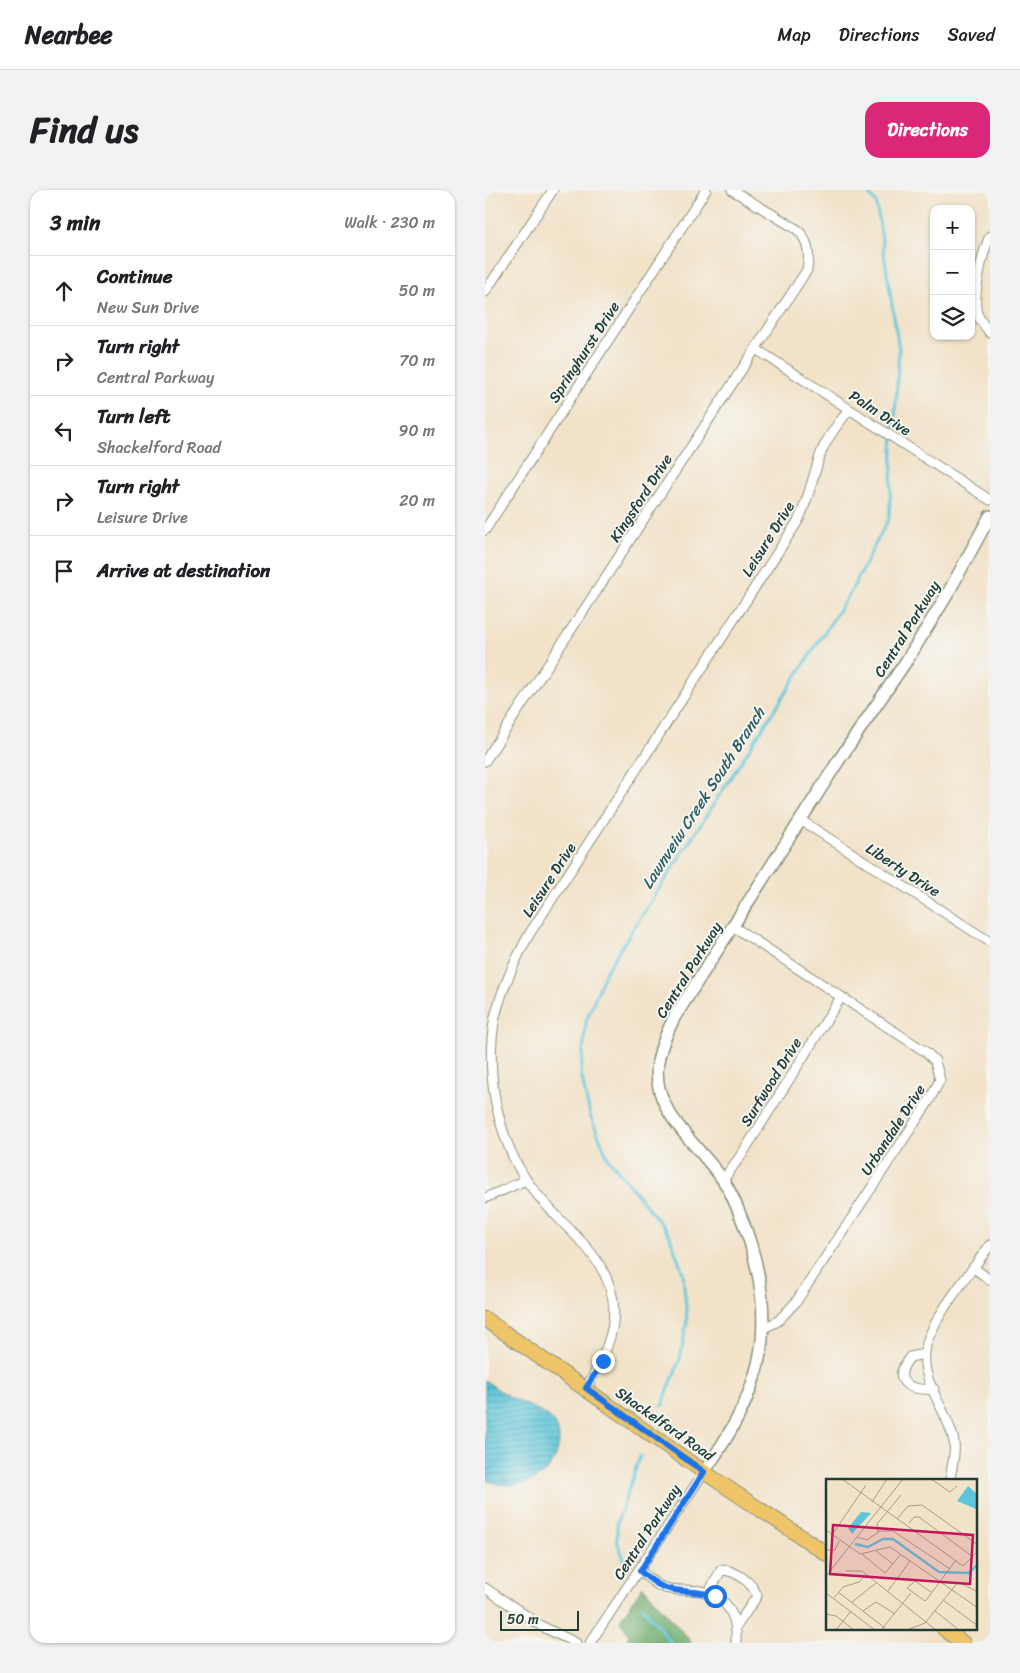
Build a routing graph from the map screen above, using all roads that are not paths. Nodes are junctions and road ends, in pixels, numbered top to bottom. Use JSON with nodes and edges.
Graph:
{"nodes":[{"id":1,"x":553,"y":190,"type":"edge"},
{"id":2,"x":706,"y":190,"type":"edge"},
{"id":3,"x":732,"y":190,"type":"edge"},
{"id":4,"x":990,"y":236,"type":"edge"},
{"id":5,"x":485,"y":292,"type":"edge"},
{"id":6,"x":990,"y":333,"type":"edge"},
{"id":7,"x":755,"y":349,"type":"junction"},
{"id":8,"x":849,"y":410,"type":"junction"},
{"id":9,"x":990,"y":500,"type":"edge"},
{"id":10,"x":990,"y":516,"type":"edge"},
{"id":11,"x":485,"y":530,"type":"edge"},
{"id":12,"x":485,"y":761,"type":"edge"},
{"id":13,"x":802,"y":821,"type":"junction"},
{"id":14,"x":734,"y":927,"type":"junction"},
{"id":15,"x":990,"y":942,"type":"edge"},
{"id":16,"x":841,"y":997,"type":"junction"},
{"id":17,"x":526,"y":1180,"type":"junction"},
{"id":18,"x":723,"y":1180,"type":"junction"},
{"id":19,"x":485,"y":1198,"type":"edge"},
{"id":20,"x":990,"y":1245,"type":"edge"},
{"id":21,"x":974,"y":1268,"type":"junction"},
{"id":22,"x":990,"y":1280,"type":"edge"},
{"id":23,"x":485,"y":1319,"type":"edge"},
{"id":24,"x":764,"y":1328,"type":"junction"},
{"id":25,"x":924,"y":1354,"type":"junction"},
{"id":26,"x":586,"y":1388,"type":"junction"},
{"id":27,"x":934,"y":1389,"type":"junction"},
{"id":28,"x":704,"y":1472,"type":"junction"},
{"id":29,"x":950,"y":1479,"type":"edge"},
{"id":30,"x":826,"y":1553,"type":"edge"},
{"id":31,"x":640,"y":1571,"type":"junction"},
{"id":32,"x":485,"y":1588,"type":"edge"},
{"id":33,"x":708,"y":1594,"type":"junction"},
{"id":34,"x":736,"y":1627,"type":"junction"},
{"id":35,"x":945,"y":1630,"type":"edge"},
{"id":36,"x":576,"y":1643,"type":"edge"},
{"id":37,"x":590,"y":1643,"type":"edge"},
{"id":38,"x":736,"y":1643,"type":"edge"},
{"id":39,"x":963,"y":1643,"type":"edge"}],
"edges":[{"from":1,"to":5,"type":"street"},
{"from":2,"to":11,"type":"street","name":"Springhurst Drive"},
{"from":3,"to":7,"type":"street","name":"Kingsford Drive"},
{"from":4,"to":6,"type":"street"},
{"from":7,"to":8,"type":"street","name":"Palm Drive"},
{"from":7,"to":12,"type":"street","name":"Kingsford Drive"},
{"from":8,"to":9,"type":"street","name":"Palm Drive"},
{"from":8,"to":17,"type":"street","name":"Leisure Drive"},
{"from":10,"to":13,"type":"street","name":"Central Parkway"},
{"from":13,"to":14,"type":"street","name":"Central Parkway"},
{"from":13,"to":15,"type":"street","name":"Liberty Drive"},
{"from":14,"to":16,"type":"street","name":"Urbandale Drive"},
{"from":14,"to":18,"type":"street","name":"Central Parkway"},
{"from":16,"to":18,"type":"street","name":"Surfwood Drive"},
{"from":16,"to":24,"type":"street","name":"Urbandale Drive"},
{"from":17,"to":19,"type":"street"},
{"from":17,"to":26,"type":"street","name":"Leisure Drive"},
{"from":18,"to":24,"type":"street","name":"Central Parkway"},
{"from":20,"to":21,"type":"street"},
{"from":21,"to":22,"type":"street"},
{"from":21,"to":25,"type":"street"},
{"from":23,"to":26,"type":"main road","name":"Shackelford Road"},
{"from":24,"to":28,"type":"street","name":"Central Parkway"},
{"from":25,"to":27,"type":"street"},
{"from":25,"to":27,"type":"street"},
{"from":26,"to":28,"type":"main road","name":"Shackelford Road"},
{"from":27,"to":29,"type":"street"},
{"from":28,"to":30,"type":"main road","name":"Shackelford Road"},
{"from":28,"to":31,"type":"street","name":"Central Parkway"},
{"from":31,"to":33,"type":"street"},
{"from":31,"to":37,"type":"street","name":"Central Parkway"},
{"from":32,"to":36,"type":"street"},
{"from":33,"to":34,"type":"street"},
{"from":33,"to":34,"type":"street"},
{"from":34,"to":38,"type":"street"},
{"from":35,"to":39,"type":"main road"}]}
